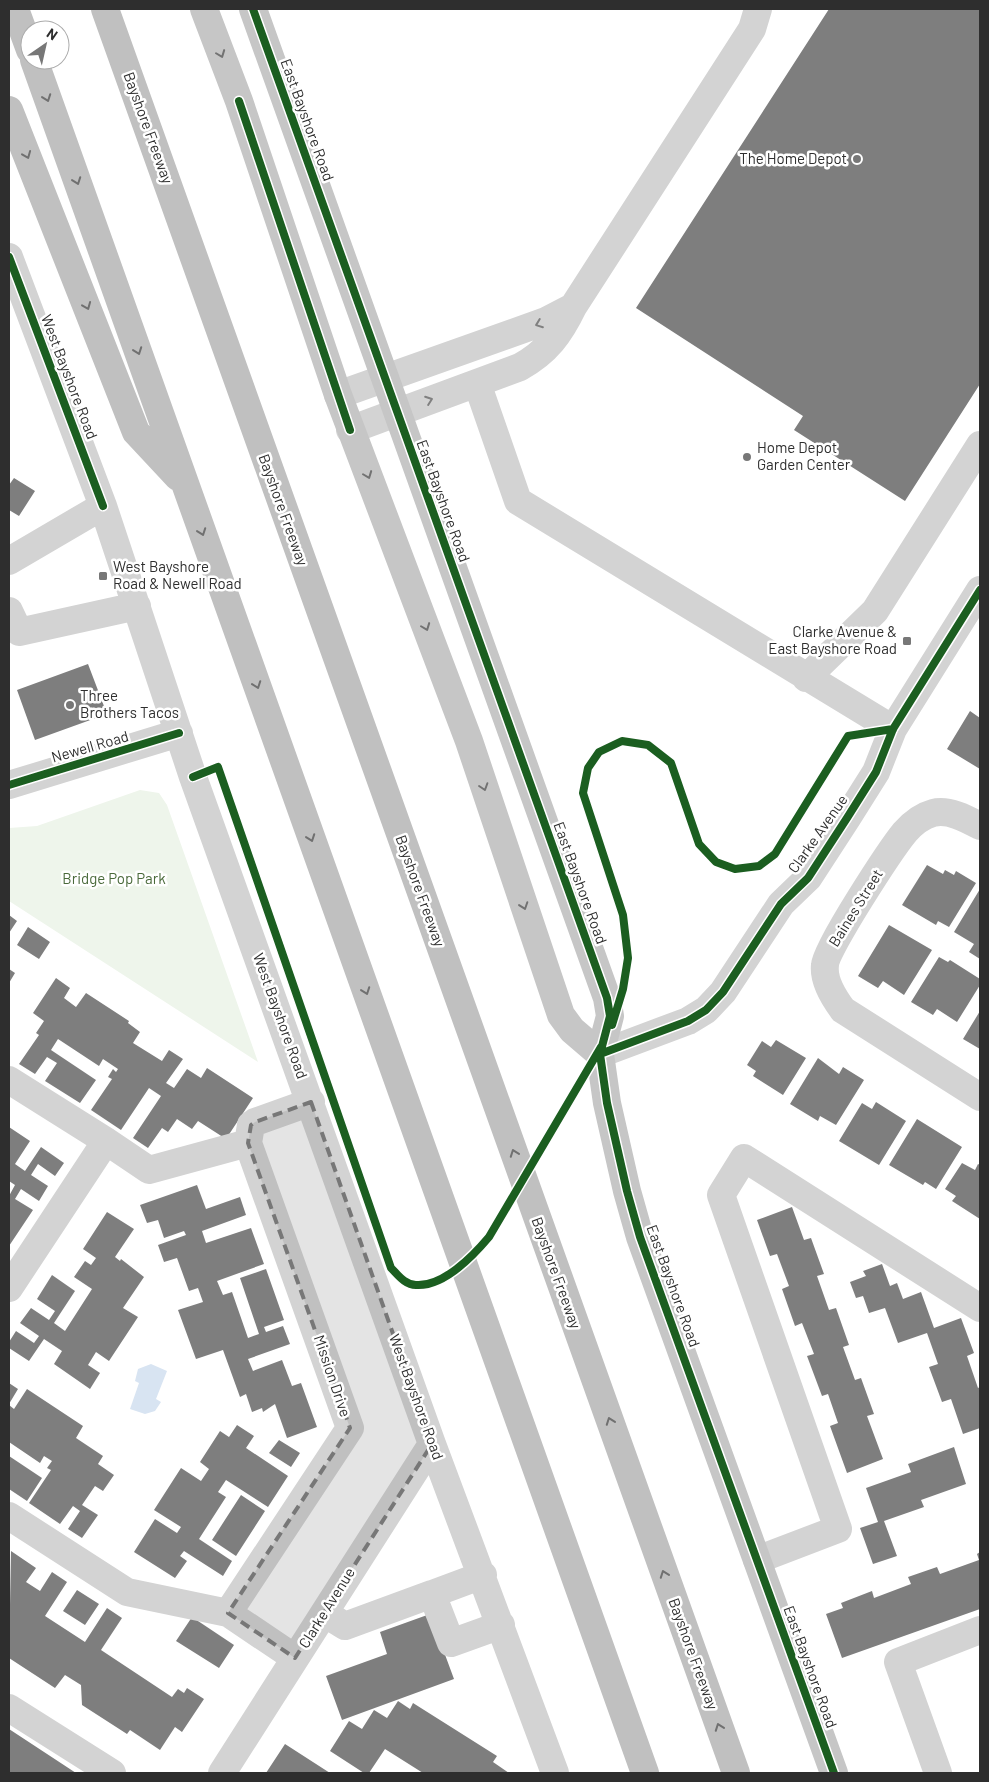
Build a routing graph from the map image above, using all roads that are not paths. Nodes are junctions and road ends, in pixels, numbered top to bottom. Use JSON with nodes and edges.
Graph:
{"nodes":[{"id":1,"x":15,"y":9,"type":"edge"},
{"id":2,"x":105,"y":9,"type":"edge"},
{"id":3,"x":204,"y":9,"type":"edge"},
{"id":4,"x":253,"y":9,"type":"edge"},
{"id":5,"x":758,"y":9,"type":"edge"},
{"id":6,"x":20,"y":23,"type":"edge"},
{"id":7,"x":38,"y":70,"type":"edge"},
{"id":8,"x":9,"y":110,"type":"edge"},
{"id":9,"x":9,"y":257,"type":"edge"},
{"id":10,"x":573,"y":307,"type":"junction"},
{"id":11,"x":385,"y":379,"type":"junction"},
{"id":12,"x":477,"y":383,"type":"junction"},
{"id":13,"x":338,"y":395,"type":"junction"},
{"id":14,"x":397,"y":412,"type":"junction"},
{"id":15,"x":350,"y":430,"type":"junction"},
{"id":16,"x":980,"y":444,"type":"edge"},
{"id":17,"x":186,"y":486,"type":"junction"},
{"id":18,"x":103,"y":506,"type":"junction"},
{"id":19,"x":9,"y":561,"type":"edge"},
{"id":20,"x":980,"y":590,"type":"edge"},
{"id":21,"x":137,"y":606,"type":"junction"},
{"id":22,"x":9,"y":611,"type":"edge"},
{"id":23,"x":806,"y":678,"type":"junction"},
{"id":24,"x":893,"y":729,"type":"junction"},
{"id":25,"x":179,"y":733,"type":"junction"},
{"id":26,"x":9,"y":785,"type":"edge"},
{"id":27,"x":980,"y":826,"type":"edge"},
{"id":28,"x":600,"y":1054,"type":"junction"},
{"id":29,"x":9,"y":1080,"type":"edge"},
{"id":30,"x":980,"y":1097,"type":"edge"},
{"id":31,"x":311,"y":1102,"type":"junction"},
{"id":32,"x":106,"y":1141,"type":"junction"},
{"id":33,"x":248,"y":1143,"type":"junction"},
{"id":34,"x":9,"y":1288,"type":"edge"},
{"id":35,"x":980,"y":1308,"type":"edge"},
{"id":36,"x":432,"y":1444,"type":"junction"},
{"id":37,"x":9,"y":1516,"type":"edge"},
{"id":38,"x":757,"y":1560,"type":"junction"},
{"id":39,"x":483,"y":1575,"type":"junction"},
{"id":40,"x":432,"y":1594,"type":"junction"},
{"id":41,"x":228,"y":1613,"type":"junction"},
{"id":42,"x":324,"y":1613,"type":"junction"},
{"id":43,"x":501,"y":1625,"type":"junction"},
{"id":44,"x":980,"y":1630,"type":"edge"},
{"id":45,"x":295,"y":1658,"type":"junction"},
{"id":46,"x":9,"y":1708,"type":"edge"},
{"id":47,"x":112,"y":1773,"type":"edge"},
{"id":48,"x":222,"y":1773,"type":"edge"},
{"id":49,"x":555,"y":1773,"type":"edge"},
{"id":50,"x":645,"y":1773,"type":"edge"},
{"id":51,"x":736,"y":1773,"type":"edge"},
{"id":52,"x":834,"y":1773,"type":"edge"},
{"id":53,"x":938,"y":1773,"type":"edge"}],
"edges":[{"from":1,"to":6,"type":"highway"},
{"from":51,"to":2,"type":"highway","name":"Bayshore Freeway","one_way":true},
{"from":3,"to":13,"type":"main road","one_way":true},
{"from":4,"to":11,"type":"main road","name":"East Bayshore Road"},
{"from":5,"to":10,"type":"street"},
{"from":7,"to":17,"type":"highway","one_way":true},
{"from":8,"to":17,"type":"highway","one_way":true},
{"from":9,"to":18,"type":"street","name":"West Bayshore Road"},
{"from":10,"to":11,"type":"street","one_way":true},
{"from":10,"to":12,"type":"street"},
{"from":11,"to":13,"type":"street"},
{"from":11,"to":14,"type":"main road","name":"East Bayshore Road"},
{"from":14,"to":12,"type":"street","one_way":true},
{"from":12,"to":23,"type":"street"},
{"from":13,"to":15,"type":"main road"},
{"from":14,"to":15,"type":"street"},
{"from":14,"to":28,"type":"main road","name":"East Bayshore Road"},
{"from":15,"to":28,"type":"main road","one_way":true},
{"from":16,"to":23,"type":"street"},
{"from":17,"to":50,"type":"highway","one_way":true},
{"from":18,"to":19,"type":"street"},
{"from":18,"to":21,"type":"street","name":"West Bayshore Road"},
{"from":20,"to":24,"type":"street","name":"Clarke Avenue"},
{"from":21,"to":22,"type":"street"},
{"from":21,"to":25,"type":"street","name":"West Bayshore Road"},
{"from":23,"to":24,"type":"street"},
{"from":24,"to":28,"type":"street","name":"Clarke Avenue"},
{"from":25,"to":26,"type":"street","name":"Newell Road"},
{"from":25,"to":31,"type":"street","name":"West Bayshore Road"},
{"from":27,"to":30,"type":"street","name":"Baines Street"},
{"from":28,"to":38,"type":"main road","name":"East Bayshore Road"},
{"from":29,"to":32,"type":"street"},
{"from":31,"to":33,"type":"street"},
{"from":31,"to":36,"type":"street","name":"West Bayshore Road"},
{"from":32,"to":33,"type":"street"},
{"from":32,"to":34,"type":"street"},
{"from":33,"to":41,"type":"street","name":"Mission Drive"},
{"from":35,"to":38,"type":"street"},
{"from":36,"to":39,"type":"street","name":"West Bayshore Road"},
{"from":36,"to":42,"type":"street","name":"Clarke Avenue"},
{"from":37,"to":41,"type":"street"},
{"from":38,"to":52,"type":"main road","name":"East Bayshore Road"},
{"from":39,"to":40,"type":"street"},
{"from":39,"to":43,"type":"street","name":"West Bayshore Road"},
{"from":40,"to":42,"type":"street"},
{"from":40,"to":43,"type":"street"},
{"from":41,"to":45,"type":"street"},
{"from":42,"to":45,"type":"street","name":"Clarke Avenue"},
{"from":43,"to":49,"type":"street","name":"West Bayshore Road"},
{"from":44,"to":53,"type":"street"},
{"from":45,"to":48,"type":"street","name":"Clarke Avenue"},
{"from":46,"to":47,"type":"street"}]}
